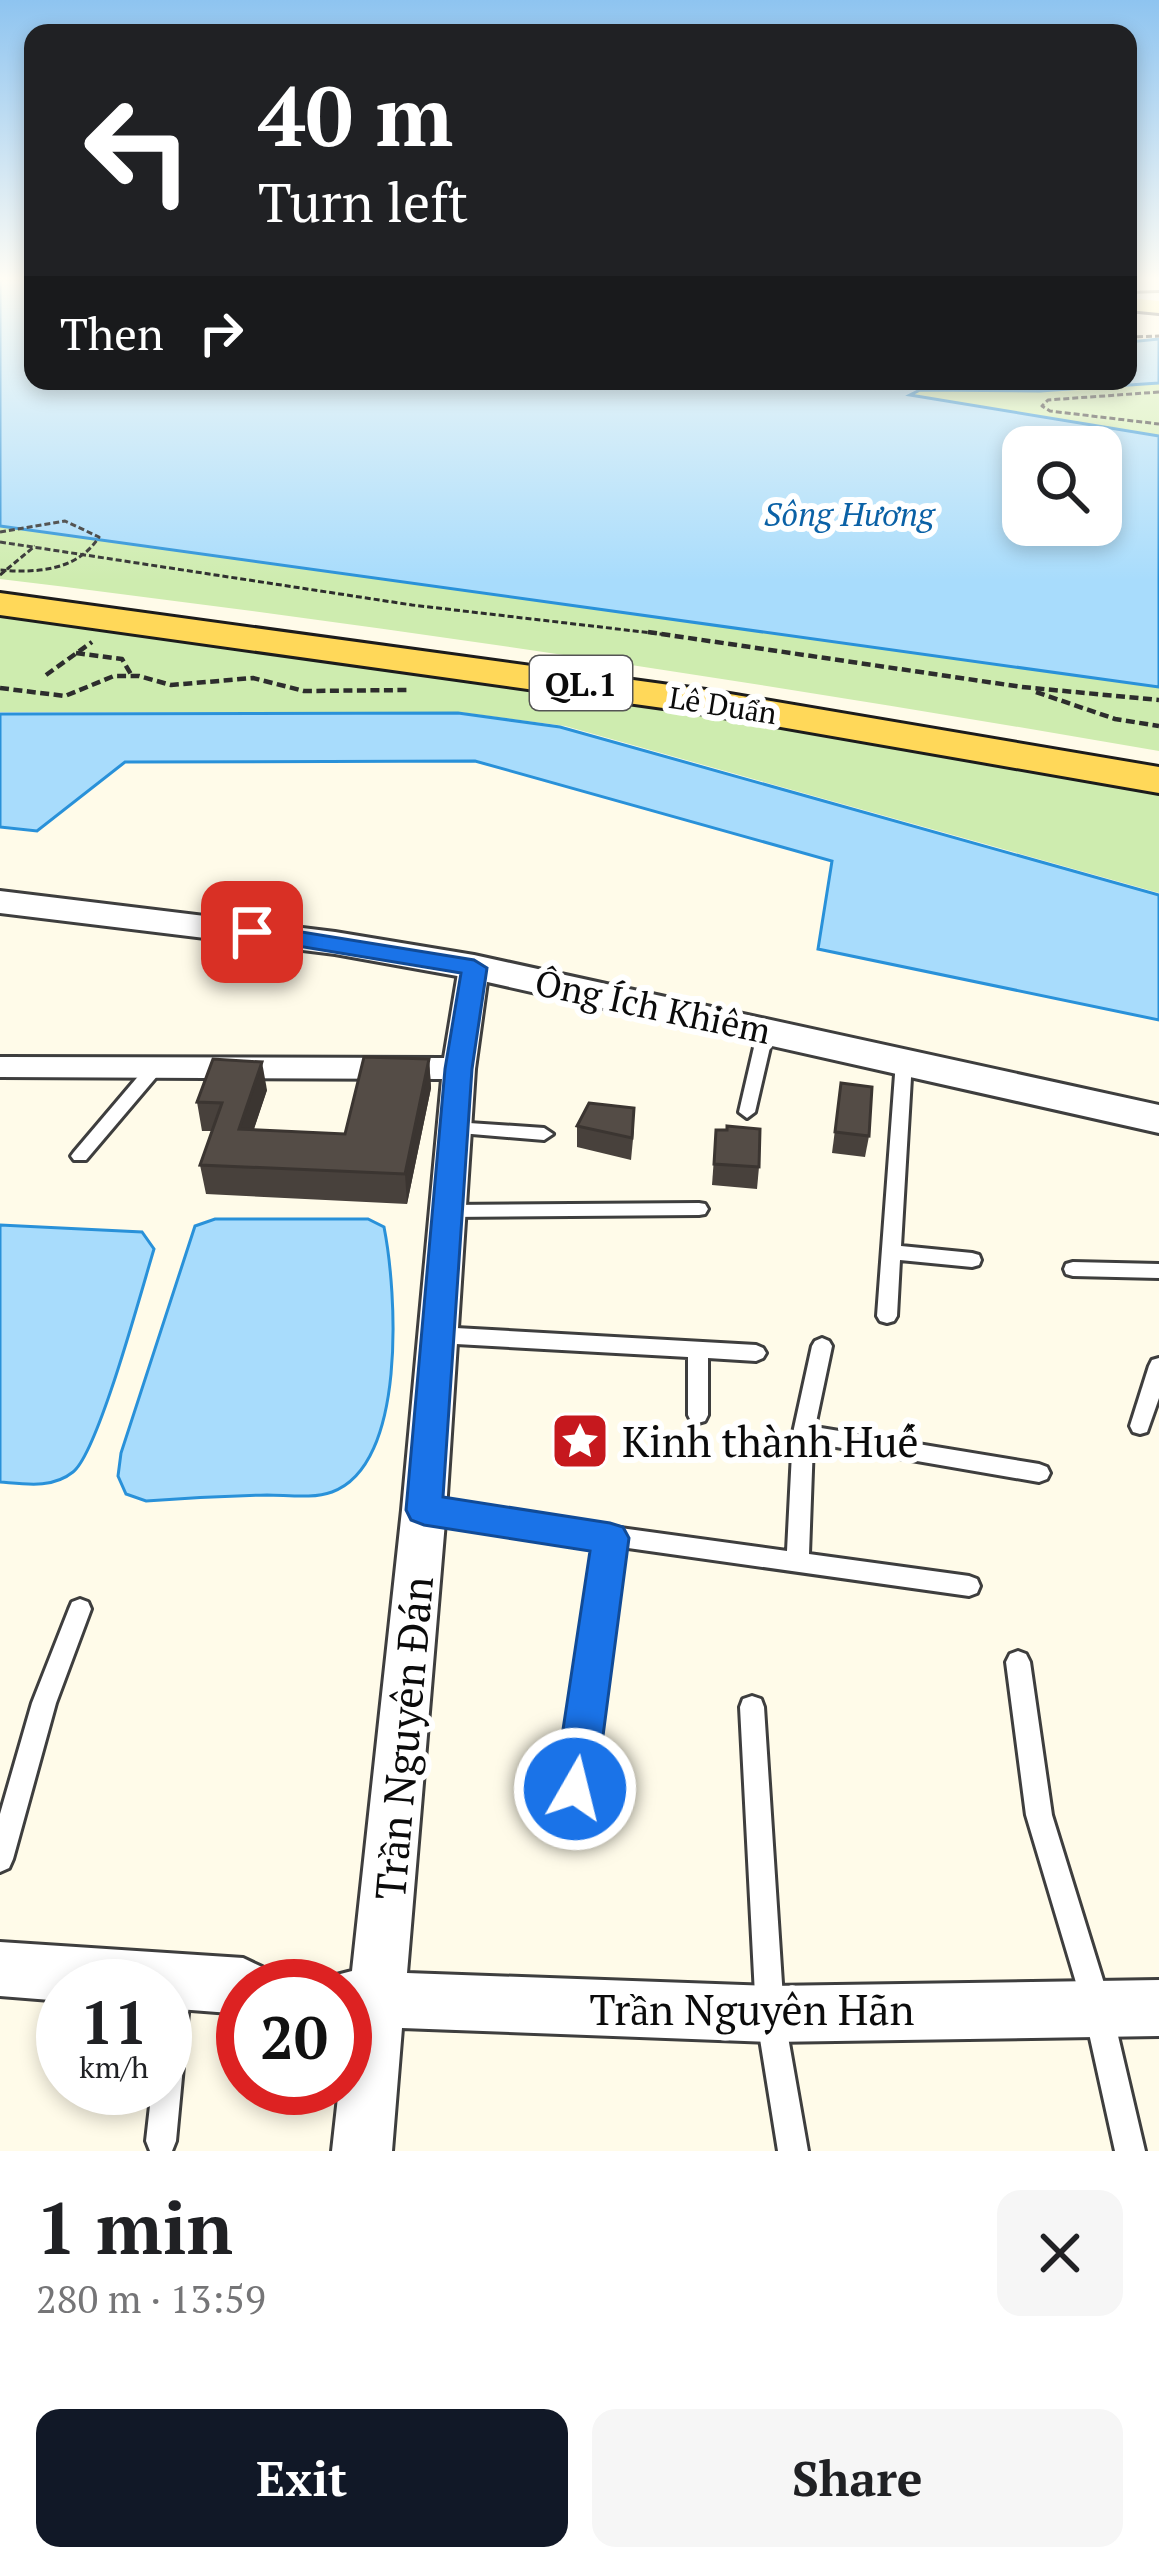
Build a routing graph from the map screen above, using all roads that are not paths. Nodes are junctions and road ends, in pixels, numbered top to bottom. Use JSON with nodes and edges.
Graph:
{"nodes":[{"id":1,"x":1,"y":583,"type":"edge"},
{"id":2,"x":1159,"y":768,"type":"edge"},
{"id":3,"x":1159,"y":780,"type":"edge"},
{"id":4,"x":0,"y":902,"type":"edge"},
{"id":5,"x":474,"y":968,"type":"junction"},
{"id":6,"x":766,"y":1030,"type":"junction"},
{"id":7,"x":904,"y":1061,"type":"junction"},
{"id":8,"x":158,"y":1064,"type":"junction"},
{"id":9,"x":0,"y":1067,"type":"edge"},
{"id":10,"x":459,"y":1069,"type":"junction"},
{"id":11,"x":747,"y":1112,"type":"dead end"},
{"id":12,"x":1159,"y":1118,"type":"edge"},
{"id":13,"x":454,"y":1128,"type":"junction"},
{"id":14,"x":544,"y":1134,"type":"dead end"},
{"id":15,"x":80,"y":1156,"type":"dead end"},
{"id":16,"x":699,"y":1209,"type":"dead end"},
{"id":17,"x":446,"y":1211,"type":"junction"},
{"id":18,"x":891,"y":1252,"type":"junction"},
{"id":19,"x":972,"y":1260,"type":"dead end"},
{"id":20,"x":1072,"y":1269,"type":"dead end"},
{"id":21,"x":1159,"y":1271,"type":"edge"},
{"id":22,"x":887,"y":1316,"type":"dead end"},
{"id":23,"x":437,"y":1334,"type":"junction"},
{"id":24,"x":822,"y":1346,"type":"dead end"},
{"id":25,"x":698,"y":1349,"type":"junction"},
{"id":26,"x":756,"y":1353,"type":"dead end"},
{"id":27,"x":1159,"y":1366,"type":"edge"},
{"id":28,"x":698,"y":1415,"type":"dead end"},
{"id":29,"x":1140,"y":1426,"type":"dead end"},
{"id":30,"x":803,"y":1433,"type":"junction"},
{"id":31,"x":1039,"y":1474,"type":"dead end"},
{"id":32,"x":424,"y":1510,"type":"junction"},
{"id":33,"x":610,"y":1538,"type":"junction"},
{"id":34,"x":798,"y":1559,"type":"junction"},
{"id":35,"x":969,"y":1586,"type":"dead end"},
{"id":36,"x":80,"y":1609,"type":"dead end"},
{"id":37,"x":1018,"y":1661,"type":"dead end"},
{"id":38,"x":752,"y":1707,"type":"dead end"},
{"id":39,"x":569,"y":1831,"type":"dead end"},
{"id":40,"x":0,"y":1859,"type":"edge"},
{"id":41,"x":367,"y":1959,"type":"edge"},
{"id":42,"x":0,"y":1969,"type":"edge"},
{"id":43,"x":36,"y":1971,"type":"edge"},
{"id":44,"x":372,"y":2000,"type":"edge"},
{"id":45,"x":1097,"y":2006,"type":"junction"},
{"id":46,"x":1159,"y":2008,"type":"edge"},
{"id":47,"x":770,"y":2014,"type":"junction"},
{"id":48,"x":164,"y":2115,"type":"edge"},
{"id":49,"x":362,"y":2115,"type":"edge"},
{"id":50,"x":161,"y":2141,"type":"dead end"},
{"id":51,"x":362,"y":2151,"type":"edge"},
{"id":52,"x":793,"y":2151,"type":"edge"},
{"id":53,"x":1130,"y":2151,"type":"edge"}],
"edges":[{"from":1,"to":2,"type":"main road","name":"Lê Duẩn","number":"QL.1"},
{"from":1,"to":3,"type":"main road","name":"Lê Duẩn","number":"QL.1"},
{"from":4,"to":5,"type":"street","name":"Ông Ích Khiêm"},
{"from":5,"to":6,"type":"street","name":"Ông Ích Khiêm"},
{"from":5,"to":10,"type":"street","name":"Trần Nguyên Đán"},
{"from":6,"to":7,"type":"street","name":"Ông Ích Khiêm"},
{"from":6,"to":11,"type":"lane"},
{"from":7,"to":12,"type":"street","name":"Ông Ích Khiêm"},
{"from":7,"to":18,"type":"lane"},
{"from":8,"to":9,"type":"street"},
{"from":8,"to":10,"type":"street"},
{"from":8,"to":15,"type":"lane"},
{"from":10,"to":13,"type":"street","name":"Trần Nguyên Đán"},
{"from":13,"to":14,"type":"lane"},
{"from":13,"to":17,"type":"street","name":"Trần Nguyên Đán"},
{"from":16,"to":17,"type":"lane"},
{"from":17,"to":23,"type":"street","name":"Trần Nguyên Đán"},
{"from":18,"to":19,"type":"lane"},
{"from":18,"to":22,"type":"lane"},
{"from":20,"to":21,"type":"lane"},
{"from":23,"to":25,"type":"lane"},
{"from":23,"to":32,"type":"street","name":"Trần Nguyên Đán"},
{"from":24,"to":30,"type":"lane"},
{"from":25,"to":26,"type":"lane"},
{"from":25,"to":28,"type":"lane"},
{"from":27,"to":29,"type":"lane"},
{"from":30,"to":31,"type":"lane"},
{"from":30,"to":34,"type":"lane"},
{"from":32,"to":33,"type":"lane"},
{"from":32,"to":41,"type":"street","name":"Trần Nguyên Đán"},
{"from":33,"to":34,"type":"lane"},
{"from":33,"to":39,"type":"lane"},
{"from":34,"to":35,"type":"lane"},
{"from":36,"to":40,"type":"lane"},
{"from":37,"to":45,"type":"lane"},
{"from":38,"to":47,"type":"lane"},
{"from":42,"to":43,"type":"street"},
{"from":44,"to":47,"type":"street","name":"Trần Nguyên Hãn"},
{"from":45,"to":46,"type":"street","name":"Trần Nguyên Hãn"},
{"from":45,"to":47,"type":"street","name":"Trần Nguyên Hãn"},
{"from":45,"to":53,"type":"lane"},
{"from":47,"to":52,"type":"lane"},
{"from":48,"to":50,"type":"lane"},
{"from":49,"to":51,"type":"street","name":"Trần Nguyên Đán"}]}
